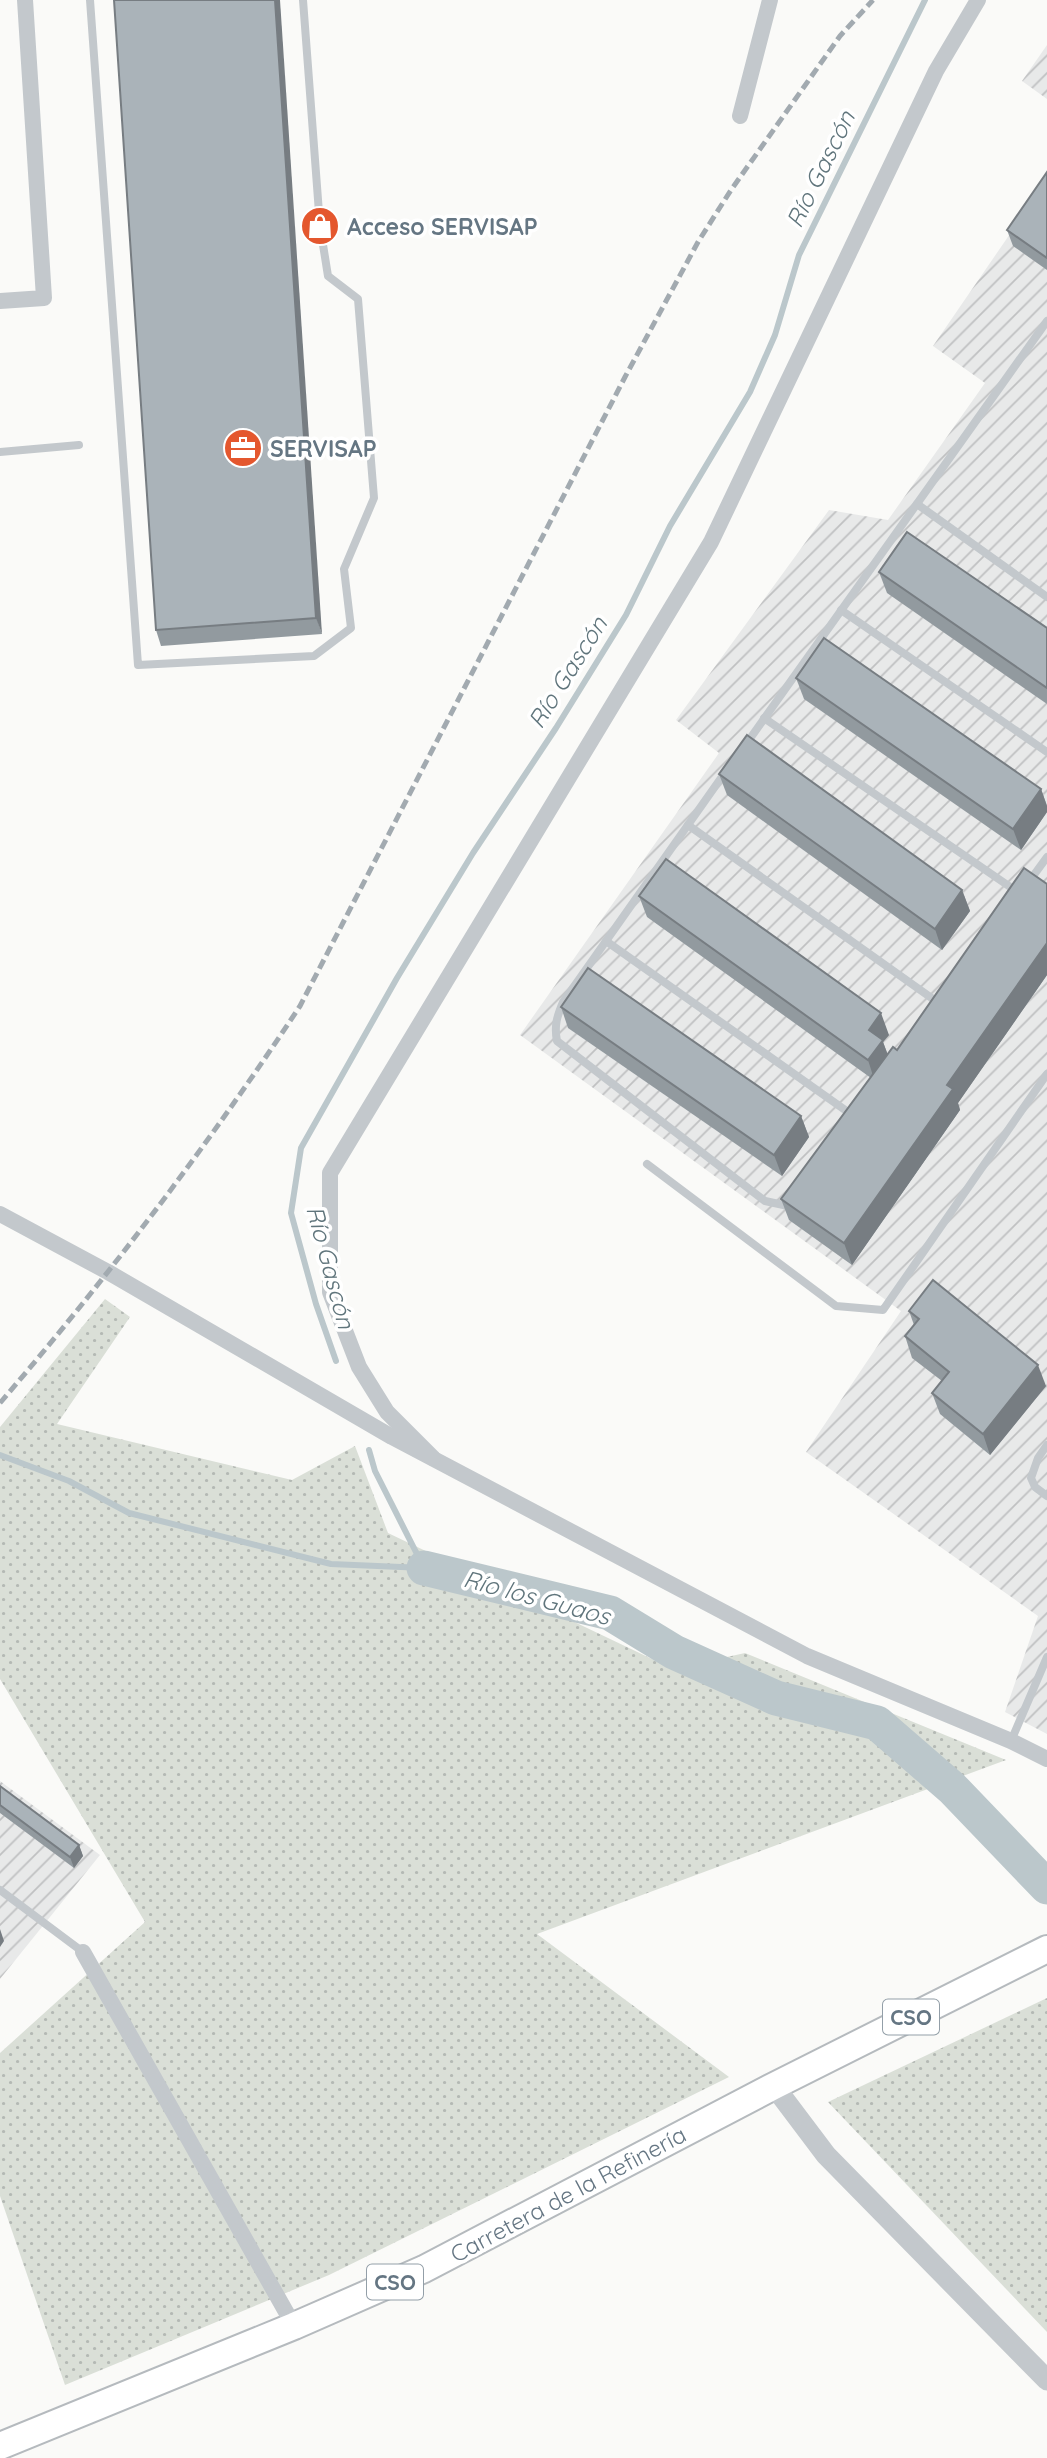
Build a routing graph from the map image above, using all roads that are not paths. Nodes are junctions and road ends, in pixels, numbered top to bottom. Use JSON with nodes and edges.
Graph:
{"nodes":[{"id":1,"x":25,"y":0,"type":"edge"},
{"id":2,"x":90,"y":0,"type":"edge"},
{"id":3,"x":303,"y":0,"type":"edge"},
{"id":4,"x":770,"y":0,"type":"edge"},
{"id":5,"x":978,"y":0,"type":"edge"},
{"id":6,"x":740,"y":116,"type":"dead end"},
{"id":7,"x":0,"y":301,"type":"edge"},
{"id":8,"x":1047,"y":321,"type":"edge"},
{"id":9,"x":79,"y":445,"type":"dead end"},
{"id":10,"x":0,"y":452,"type":"edge"},
{"id":11,"x":917,"y":504,"type":"junction"},
{"id":12,"x":1047,"y":597,"type":"edge"},
{"id":13,"x":841,"y":610,"type":"junction"},
{"id":14,"x":764,"y":718,"type":"junction"},
{"id":15,"x":741,"y":750,"type":"edge"},
{"id":16,"x":1047,"y":752,"type":"edge"},
{"id":17,"x":734,"y":761,"type":"edge"},
{"id":18,"x":688,"y":825,"type":"junction"},
{"id":19,"x":1047,"y":857,"type":"edge"},
{"id":20,"x":1020,"y":894,"type":"junction"},
{"id":21,"x":1012,"y":905,"type":"edge"},
{"id":22,"x":606,"y":941,"type":"junction"},
{"id":23,"x":948,"y":993,"type":"edge"},
{"id":24,"x":940,"y":1004,"type":"junction"},
{"id":25,"x":932,"y":1014,"type":"edge"},
{"id":26,"x":1047,"y":1074,"type":"edge"},
{"id":27,"x":865,"y":1107,"type":"edge"},
{"id":28,"x":857,"y":1118,"type":"junction"},
{"id":29,"x":849,"y":1129,"type":"edge"},
{"id":30,"x":647,"y":1164,"type":"dead end"},
{"id":31,"x":800,"y":1196,"type":"edge"},
{"id":32,"x":0,"y":1214,"type":"edge"},
{"id":33,"x":1047,"y":1445,"type":"edge"},
{"id":34,"x":433,"y":1458,"type":"junction"},
{"id":35,"x":1047,"y":1496,"type":"edge"},
{"id":36,"x":1047,"y":1657,"type":"edge"},
{"id":37,"x":1011,"y":1741,"type":"junction"},
{"id":38,"x":1047,"y":1759,"type":"edge"},
{"id":39,"x":0,"y":1890,"type":"edge"},
{"id":40,"x":1047,"y":1949,"type":"edge"},
{"id":41,"x":83,"y":1952,"type":"joint"},
{"id":42,"x":774,"y":2086,"type":"junction"},
{"id":43,"x":294,"y":2326,"type":"junction"},
{"id":44,"x":1047,"y":2380,"type":"edge"},
{"id":45,"x":0,"y":2446,"type":"edge"}],
"edges":[{"from":1,"to":7,"type":"street"},
{"from":2,"to":3,"type":"lane"},
{"from":4,"to":6,"type":"street"},
{"from":5,"to":34,"type":"street"},
{"from":8,"to":11,"type":"lane"},
{"from":9,"to":10,"type":"lane"},
{"from":11,"to":12,"type":"lane"},
{"from":11,"to":13,"type":"lane"},
{"from":13,"to":14,"type":"lane"},
{"from":13,"to":16,"type":"lane"},
{"from":14,"to":15,"type":"lane"},
{"from":14,"to":20,"type":"lane"},
{"from":17,"to":18,"type":"lane"},
{"from":18,"to":22,"type":"lane"},
{"from":18,"to":24,"type":"lane"},
{"from":19,"to":20,"type":"lane"},
{"from":20,"to":21,"type":"lane"},
{"from":22,"to":28,"type":"lane"},
{"from":22,"to":31,"type":"lane"},
{"from":23,"to":24,"type":"lane"},
{"from":24,"to":25,"type":"lane"},
{"from":26,"to":30,"type":"lane"},
{"from":27,"to":28,"type":"lane"},
{"from":28,"to":29,"type":"lane"},
{"from":32,"to":34,"type":"street"},
{"from":33,"to":35,"type":"lane"},
{"from":34,"to":37,"type":"street"},
{"from":36,"to":37,"type":"lane"},
{"from":37,"to":38,"type":"street"},
{"from":39,"to":41,"type":"lane"},
{"from":40,"to":42,"type":"main road","name":"Carretera de la Refinería","number":"CSO"},
{"from":41,"to":43,"type":"street"},
{"from":42,"to":43,"type":"main road","name":"Carretera de la Refinería","number":"CSO"},
{"from":42,"to":44,"type":"street"},
{"from":43,"to":45,"type":"main road","name":"Carretera de la Refinería","number":"CSO"}]}
